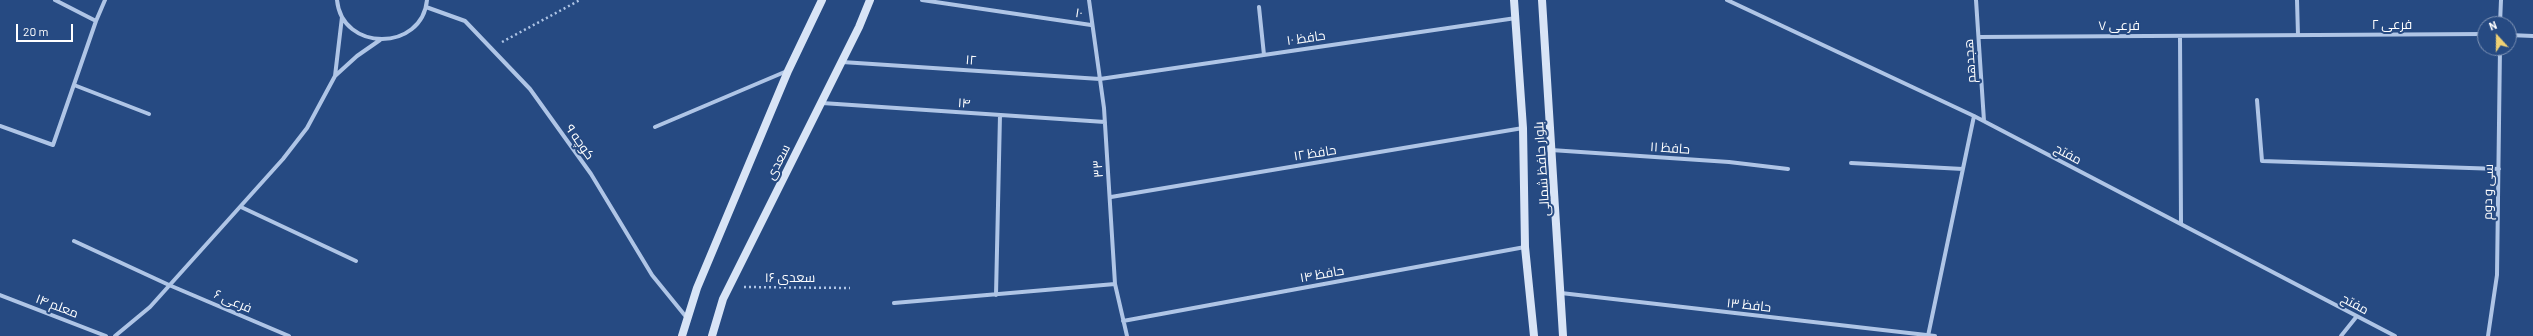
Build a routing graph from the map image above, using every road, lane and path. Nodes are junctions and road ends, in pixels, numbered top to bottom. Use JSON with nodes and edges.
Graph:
{"nodes":[{"id":1,"x":55,"y":0,"type":"edge"},
{"id":2,"x":105,"y":0,"type":"edge"},
{"id":3,"x":337,"y":0,"type":"edge"},
{"id":4,"x":427,"y":0,"type":"edge"},
{"id":5,"x":580,"y":0,"type":"edge"},
{"id":6,"x":822,"y":0,"type":"edge"},
{"id":7,"x":870,"y":0,"type":"edge"},
{"id":8,"x":922,"y":0,"type":"edge"},
{"id":9,"x":1089,"y":0,"type":"edge"},
{"id":10,"x":1514,"y":0,"type":"edge"},
{"id":11,"x":1542,"y":0,"type":"edge"},
{"id":12,"x":1727,"y":0,"type":"edge"},
{"id":13,"x":1976,"y":0,"type":"edge"},
{"id":14,"x":2297,"y":0,"type":"edge"},
{"id":15,"x":2500,"y":0,"type":"edge"},
{"id":16,"x":426,"y":7,"type":"junction"},
{"id":17,"x":1259,"y":7,"type":"dead end"},
{"id":18,"x":2500,"y":16,"type":"edge"},
{"id":19,"x":342,"y":17,"type":"junction"},
{"id":20,"x":1516,"y":18,"type":"junction"},
{"id":21,"x":96,"y":21,"type":"junction"},
{"id":22,"x":1091,"y":25,"type":"junction"},
{"id":23,"x":2477,"y":34,"type":"edge"},
{"id":24,"x":2298,"y":35,"type":"junction"},
{"id":25,"x":2517,"y":35,"type":"edge"},
{"id":26,"x":2180,"y":36,"type":"junction"},
{"id":27,"x":2260,"y":36,"type":"joint"},
{"id":28,"x":2533,"y":36,"type":"edge"},
{"id":29,"x":1979,"y":37,"type":"junction"},
{"id":30,"x":380,"y":40,"type":"junction"},
{"id":31,"x":491,"y":48,"type":"junction"},
{"id":32,"x":1264,"y":55,"type":"junction"},
{"id":33,"x":2500,"y":56,"type":"edge"},
{"id":34,"x":842,"y":62,"type":"junction"},
{"id":35,"x":788,"y":71,"type":"junction"},
{"id":36,"x":335,"y":76,"type":"junction"},
{"id":37,"x":1100,"y":79,"type":"junction"},
{"id":38,"x":74,"y":85,"type":"junction"},
{"id":39,"x":2257,"y":100,"type":"dead end"},
{"id":40,"x":821,"y":103,"type":"junction"},
{"id":41,"x":149,"y":114,"type":"dead end"},
{"id":42,"x":1000,"y":115,"type":"junction"},
{"id":43,"x":1974,"y":116,"type":"junction"},
{"id":44,"x":1984,"y":121,"type":"junction"},
{"id":45,"x":1105,"y":122,"type":"junction"},
{"id":46,"x":0,"y":126,"type":"edge"},
{"id":47,"x":655,"y":127,"type":"dead end"},
{"id":48,"x":1523,"y":128,"type":"junction"},
{"id":49,"x":1551,"y":150,"type":"junction"},
{"id":50,"x":1851,"y":163,"type":"dead end"},
{"id":51,"x":1788,"y":168,"type":"dead end"},
{"id":52,"x":1962,"y":169,"type":"junction"},
{"id":53,"x":2498,"y":169,"type":"junction"},
{"id":54,"x":1111,"y":197,"type":"junction"},
{"id":55,"x":241,"y":207,"type":"junction"},
{"id":56,"x":2181,"y":224,"type":"junction"},
{"id":57,"x":74,"y":240,"type":"dead end"},
{"id":58,"x":1525,"y":247,"type":"junction"},
{"id":59,"x":356,"y":261,"type":"dead end"},
{"id":60,"x":1115,"y":284,"type":"junction"},
{"id":61,"x":169,"y":285,"type":"junction"},
{"id":62,"x":729,"y":287,"type":"junction"},
{"id":63,"x":850,"y":288,"type":"dead end"},
{"id":64,"x":1561,"y":294,"type":"junction"},
{"id":65,"x":0,"y":295,"type":"edge"},
{"id":66,"x":996,"y":295,"type":"junction"},
{"id":67,"x":894,"y":304,"type":"dead end"},
{"id":68,"x":2357,"y":316,"type":"junction"},
{"id":69,"x":687,"y":318,"type":"junction"},
{"id":70,"x":1124,"y":321,"type":"junction"},
{"id":71,"x":106,"y":336,"type":"edge"},
{"id":72,"x":114,"y":336,"type":"edge"},
{"id":73,"x":289,"y":336,"type":"edge"},
{"id":74,"x":682,"y":336,"type":"edge"},
{"id":75,"x":712,"y":336,"type":"edge"},
{"id":76,"x":1127,"y":336,"type":"edge"},
{"id":77,"x":1534,"y":336,"type":"edge"},
{"id":78,"x":1563,"y":336,"type":"edge"},
{"id":79,"x":1928,"y":336,"type":"edge"},
{"id":80,"x":1935,"y":336,"type":"edge"},
{"id":81,"x":2341,"y":336,"type":"edge"},
{"id":82,"x":2395,"y":336,"type":"edge"},
{"id":83,"x":2488,"y":336,"type":"edge"}],
"edges":[{"from":1,"to":21,"type":"street"},
{"from":2,"to":21,"type":"street"},
{"from":3,"to":19,"type":"street"},
{"from":4,"to":16,"type":"street"},
{"from":5,"to":31,"type":"path"},
{"from":6,"to":35,"type":"street","name":"سعدی"},
{"from":7,"to":34,"type":"street","name":"سعدی"},
{"from":8,"to":22,"type":"street","name":"۱۰"},
{"from":9,"to":22,"type":"street","name":"۳۳"},
{"from":10,"to":20,"type":"street","name":"بلوار حافظ شمالی"},
{"from":11,"to":49,"type":"street","name":"بلوار حافظ شمالی"},
{"from":12,"to":43,"type":"street","name":"مفتح"},
{"from":13,"to":29,"type":"street","name":"هجدهم"},
{"from":14,"to":24,"type":"street"},
{"from":15,"to":18,"type":"street"},
{"from":16,"to":30,"type":"street"},
{"from":16,"to":31,"type":"street","name":"کوچه ۹"},
{"from":17,"to":32,"type":"street"},
{"from":19,"to":30,"type":"street"},
{"from":19,"to":36,"type":"street"},
{"from":20,"to":32,"type":"street","name":"حافظ ۱۰"},
{"from":20,"to":48,"type":"street","name":"بلوار حافظ شمالی"},
{"from":21,"to":38,"type":"street"},
{"from":22,"to":37,"type":"street","name":"۳۳"},
{"from":23,"to":24,"type":"street","name":"فرعی ۲"},
{"from":24,"to":27,"type":"street","name":"فرعی ۲"},
{"from":25,"to":28,"type":"street"},
{"from":26,"to":27,"type":"street","name":"فرعی ۷"},
{"from":26,"to":29,"type":"street","name":"فرعی ۷"},
{"from":26,"to":56,"type":"street"},
{"from":29,"to":44,"type":"street","name":"هجدهم"},
{"from":30,"to":36,"type":"street"},
{"from":31,"to":69,"type":"street","name":"کوچه ۹"},
{"from":32,"to":37,"type":"street","name":"حافظ ۱۰"},
{"from":33,"to":53,"type":"street","name":"سی و دوم"},
{"from":34,"to":37,"type":"street","name":"۱۲"},
{"from":34,"to":40,"type":"street","name":"سعدی"},
{"from":35,"to":47,"type":"street"},
{"from":35,"to":69,"type":"street","name":"سعدی"},
{"from":36,"to":55,"type":"street"},
{"from":37,"to":45,"type":"street","name":"۳۳"},
{"from":38,"to":41,"type":"street"},
{"from":38,"to":46,"type":"street"},
{"from":39,"to":53,"type":"street"},
{"from":40,"to":42,"type":"street","name":"۱۴"},
{"from":40,"to":62,"type":"street","name":"سعدی"},
{"from":42,"to":45,"type":"street","name":"۱۴"},
{"from":42,"to":66,"type":"street"},
{"from":43,"to":44,"type":"street","name":"مفتح"},
{"from":43,"to":52,"type":"street"},
{"from":44,"to":56,"type":"street","name":"مفتح"},
{"from":45,"to":54,"type":"street","name":"۳۳"},
{"from":48,"to":54,"type":"street","name":"حافظ ۱۲"},
{"from":48,"to":58,"type":"street","name":"بلوار حافظ شمالی"},
{"from":49,"to":51,"type":"street","name":"حافظ ۱۱"},
{"from":49,"to":64,"type":"street","name":"بلوار حافظ شمالی"},
{"from":50,"to":52,"type":"street"},
{"from":52,"to":79,"type":"street"},
{"from":53,"to":83,"type":"street","name":"سی و دوم"},
{"from":54,"to":60,"type":"street","name":"۳۳"},
{"from":55,"to":59,"type":"street"},
{"from":55,"to":61,"type":"street"},
{"from":56,"to":68,"type":"street","name":"مفتح"},
{"from":57,"to":61,"type":"street","name":"فرعی ۶"},
{"from":58,"to":70,"type":"street","name":"حافظ ۱۴"},
{"from":58,"to":77,"type":"street","name":"بلوار حافظ شمالی"},
{"from":60,"to":66,"type":"street"},
{"from":60,"to":70,"type":"street","name":"۳۳"},
{"from":61,"to":72,"type":"street"},
{"from":61,"to":73,"type":"street","name":"فرعی ۶"},
{"from":62,"to":63,"type":"path","name":"سعدی ۱۶"},
{"from":62,"to":75,"type":"street","name":"سعدی"},
{"from":64,"to":78,"type":"street","name":"بلوار حافظ شمالی"},
{"from":64,"to":79,"type":"street","name":"حافظ ۱۳"},
{"from":65,"to":71,"type":"street","name":"معلم ۱۴"},
{"from":66,"to":67,"type":"street"},
{"from":68,"to":81,"type":"street"},
{"from":68,"to":82,"type":"street","name":"مفتح"},
{"from":69,"to":74,"type":"street","name":"سعدی"},
{"from":70,"to":76,"type":"street","name":"۳۳"},
{"from":79,"to":80,"type":"street","name":"حافظ ۱۳"}]}
